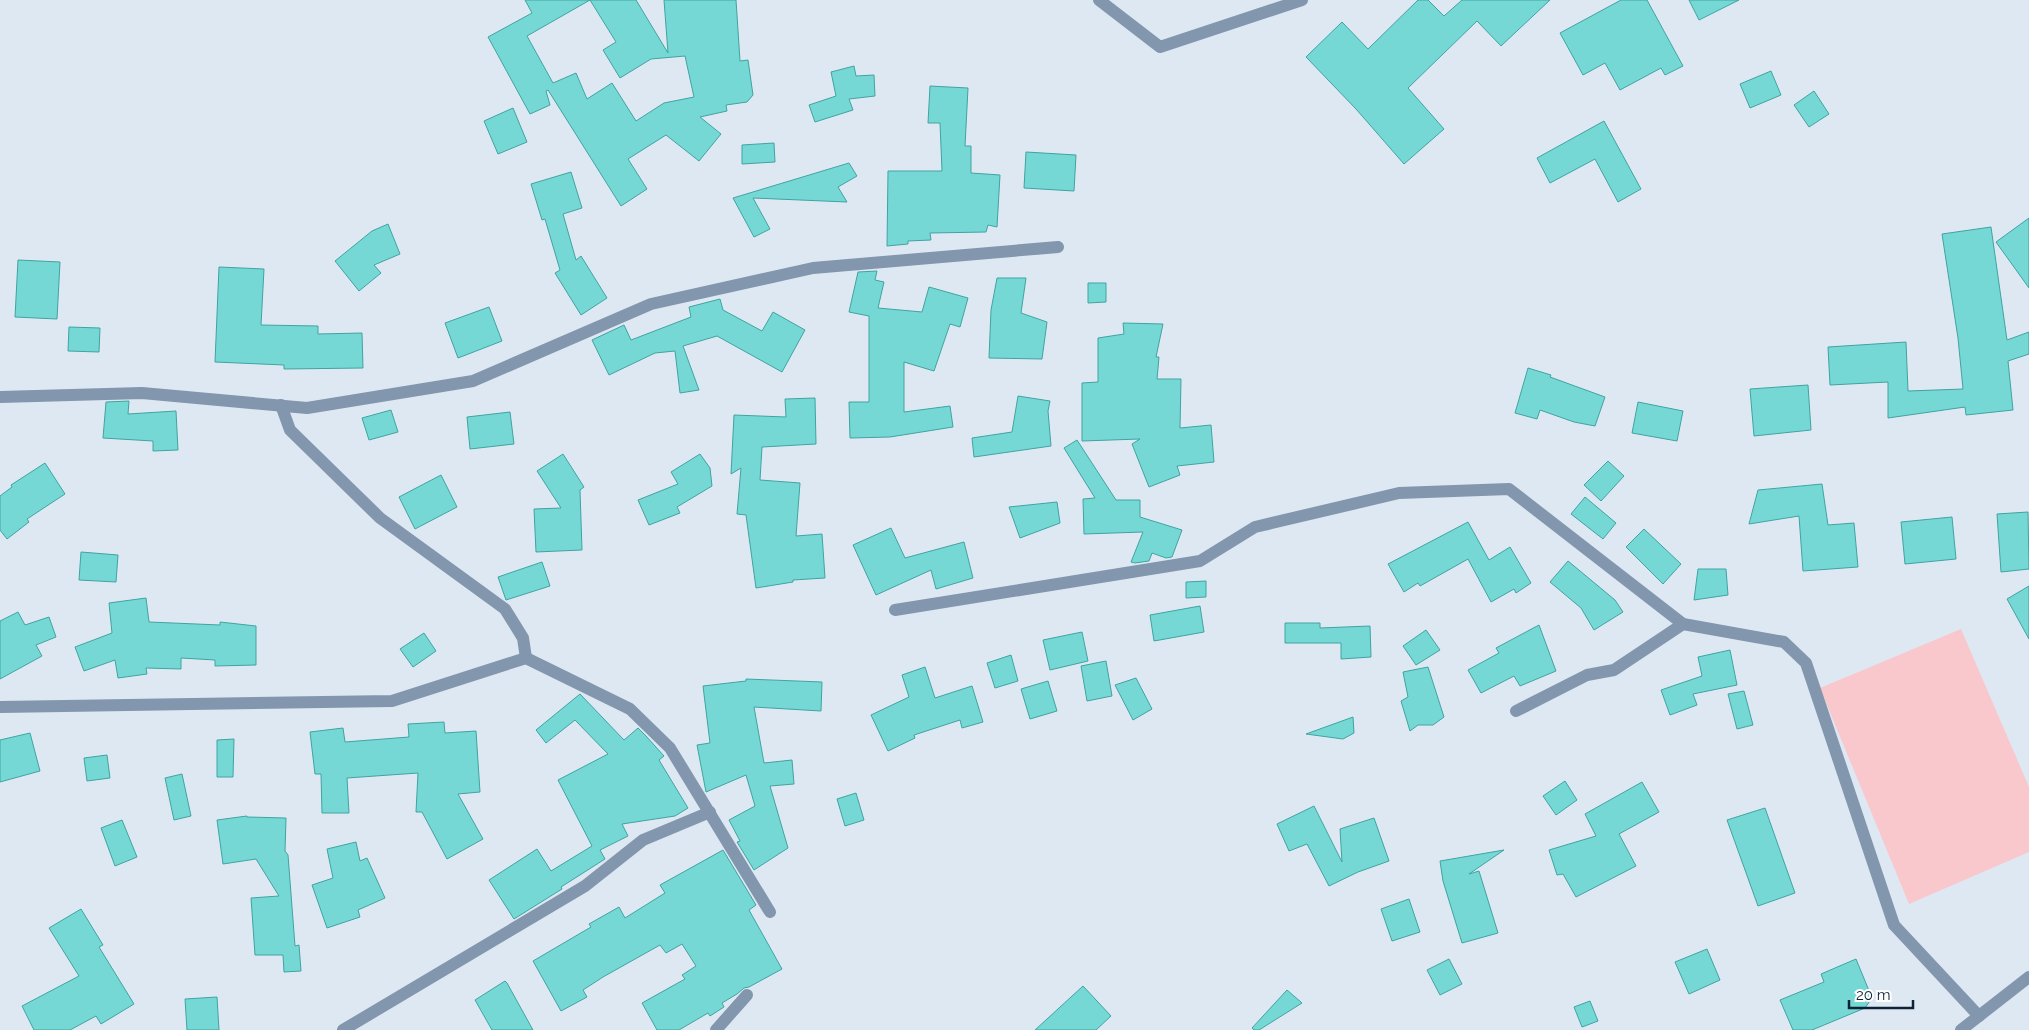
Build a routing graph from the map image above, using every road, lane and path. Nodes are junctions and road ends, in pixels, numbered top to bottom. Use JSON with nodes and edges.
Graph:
{"nodes":[{"id":1,"x":1099,"y":0,"type":"edge"},
{"id":2,"x":1302,"y":0,"type":"edge"},
{"id":3,"x":1058,"y":246,"type":"dead end"},
{"id":4,"x":0,"y":397,"type":"edge"},
{"id":5,"x":282,"y":405,"type":"junction"},
{"id":6,"x":895,"y":610,"type":"dead end"},
{"id":7,"x":1683,"y":624,"type":"junction"},
{"id":8,"x":526,"y":658,"type":"junction"},
{"id":9,"x":0,"y":707,"type":"edge"},
{"id":10,"x":1516,"y":711,"type":"dead end"},
{"id":11,"x":710,"y":812,"type":"junction"},
{"id":12,"x":770,"y":912,"type":"dead end"},
{"id":13,"x":2029,"y":977,"type":"edge"},
{"id":14,"x":747,"y":995,"type":"dead end"},
{"id":15,"x":1979,"y":1016,"type":"junction"},
{"id":16,"x":343,"y":1030,"type":"edge"},
{"id":17,"x":716,"y":1030,"type":"edge"},
{"id":18,"x":1961,"y":1030,"type":"edge"}],
"edges":[{"from":1,"to":2,"type":"street"},
{"from":3,"to":5,"type":"street"},
{"from":4,"to":5,"type":"street"},
{"from":5,"to":8,"type":"street"},
{"from":6,"to":7,"type":"street"},
{"from":7,"to":10,"type":"street"},
{"from":7,"to":15,"type":"street"},
{"from":8,"to":9,"type":"street"},
{"from":8,"to":11,"type":"street"},
{"from":11,"to":12,"type":"street"},
{"from":11,"to":16,"type":"street"},
{"from":13,"to":15,"type":"street"},
{"from":14,"to":17,"type":"street"},
{"from":15,"to":18,"type":"street"}]}
